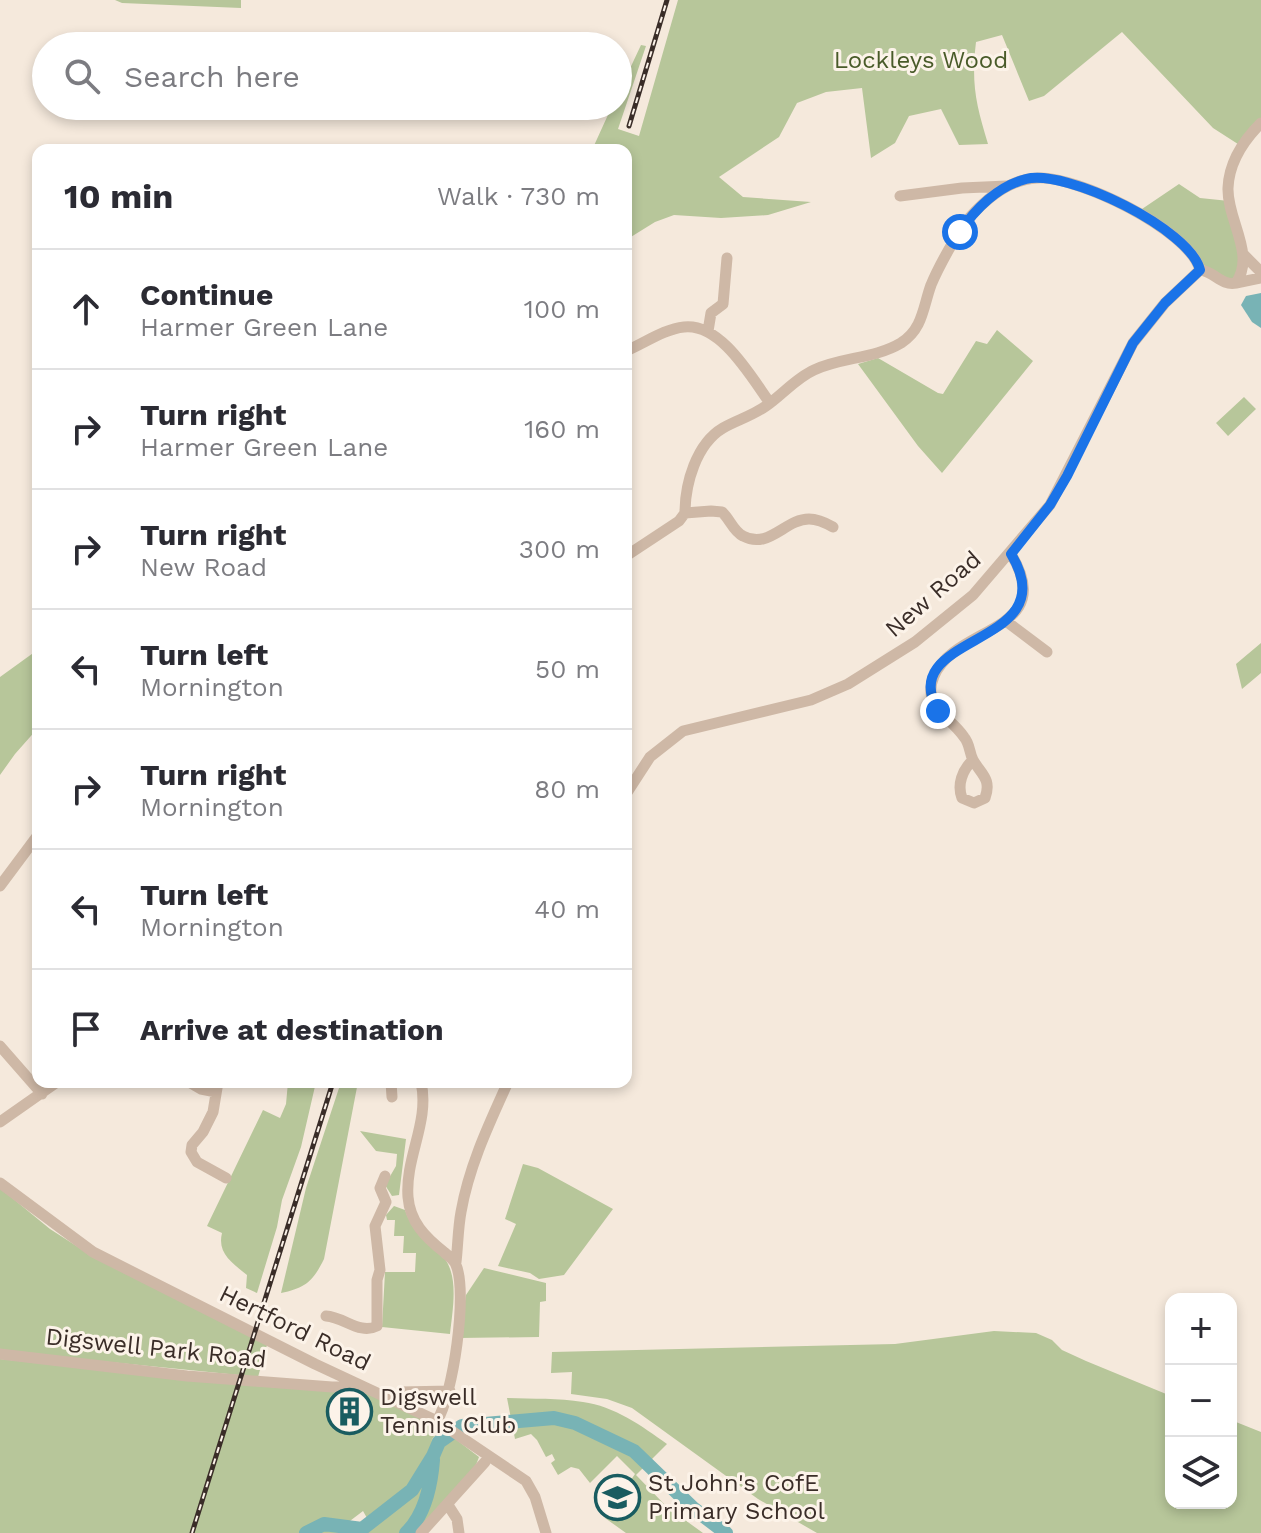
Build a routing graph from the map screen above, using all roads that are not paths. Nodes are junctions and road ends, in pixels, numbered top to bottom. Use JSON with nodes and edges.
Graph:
{"nodes":[{"id":1,"x":1261,"y":123,"type":"edge"},
{"id":2,"x":1008,"y":186,"type":"junction"},
{"id":3,"x":900,"y":196,"type":"dead end"},
{"id":4,"x":1243,"y":253,"type":"junction"},
{"id":5,"x":727,"y":258,"type":"dead end"},
{"id":6,"x":1200,"y":270,"type":"junction"},
{"id":7,"x":1261,"y":272,"type":"edge"},
{"id":8,"x":1261,"y":278,"type":"edge"},
{"id":9,"x":1236,"y":283,"type":"junction"},
{"id":10,"x":708,"y":331,"type":"junction"},
{"id":11,"x":632,"y":348,"type":"edge"},
{"id":12,"x":770,"y":403,"type":"junction"},
{"id":13,"x":685,"y":513,"type":"junction"},
{"id":14,"x":833,"y":527,"type":"dead end"},
{"id":15,"x":632,"y":552,"type":"edge"},
{"id":16,"x":1011,"y":554,"type":"junction"},
{"id":17,"x":1006,"y":621,"type":"junction"},
{"id":18,"x":1047,"y":652,"type":"dead end"},
{"id":19,"x":973,"y":760,"type":"dead end"},
{"id":20,"x":632,"y":785,"type":"edge"},
{"id":21,"x":32,"y":843,"type":"edge"},
{"id":22,"x":0,"y":886,"type":"edge"},
{"id":23,"x":0,"y":1046,"type":"edge"},
{"id":24,"x":32,"y":1083,"type":"edge"},
{"id":25,"x":37,"y":1088,"type":"edge"},
{"id":26,"x":50,"y":1088,"type":"edge"},
{"id":27,"x":217,"y":1088,"type":"edge"},
{"id":28,"x":391,"y":1088,"type":"edge"},
{"id":29,"x":421,"y":1088,"type":"edge"},
{"id":30,"x":505,"y":1088,"type":"edge"},
{"id":31,"x":42,"y":1094,"type":"junction"},
{"id":32,"x":392,"y":1097,"type":"dead end"},
{"id":33,"x":0,"y":1122,"type":"edge"},
{"id":34,"x":385,"y":1176,"type":"dead end"},
{"id":35,"x":226,"y":1178,"type":"dead end"},
{"id":36,"x":0,"y":1183,"type":"edge"},
{"id":37,"x":408,"y":1199,"type":"junction"},
{"id":38,"x":386,"y":1202,"type":"junction"},
{"id":39,"x":456,"y":1262,"type":"junction"},
{"id":40,"x":326,"y":1316,"type":"dead end"},
{"id":41,"x":0,"y":1354,"type":"edge"},
{"id":42,"x":355,"y":1383,"type":"junction"},
{"id":43,"x":450,"y":1391,"type":"junction"},
{"id":44,"x":401,"y":1392,"type":"dead end"},
{"id":45,"x":437,"y":1421,"type":"junction"},
{"id":46,"x":485,"y":1462,"type":"dead end"},
{"id":47,"x":448,"y":1505,"type":"junction"},
{"id":48,"x":421,"y":1533,"type":"edge"},
{"id":49,"x":459,"y":1533,"type":"edge"},
{"id":50,"x":546,"y":1533,"type":"edge"}],
"edges":[{"from":1,"to":4,"type":"street"},
{"from":2,"to":3,"type":"street"},
{"from":2,"to":6,"type":"street"},
{"from":2,"to":12,"type":"street"},
{"from":4,"to":7,"type":"street"},
{"from":4,"to":9,"type":"street"},
{"from":5,"to":10,"type":"street"},
{"from":6,"to":9,"type":"street"},
{"from":6,"to":16,"type":"street","name":"New Road"},
{"from":8,"to":9,"type":"street"},
{"from":10,"to":11,"type":"street"},
{"from":10,"to":12,"type":"street"},
{"from":12,"to":13,"type":"street"},
{"from":13,"to":14,"type":"street"},
{"from":13,"to":15,"type":"street"},
{"from":16,"to":17,"type":"street"},
{"from":16,"to":20,"type":"street","name":"New Road"},
{"from":17,"to":18,"type":"street"},
{"from":17,"to":19,"type":"street"},
{"from":21,"to":22,"type":"street"},
{"from":23,"to":24,"type":"street"},
{"from":25,"to":31,"type":"street"},
{"from":26,"to":31,"type":"street"},
{"from":27,"to":35,"type":"street"},
{"from":28,"to":32,"type":"street"},
{"from":29,"to":37,"type":"street"},
{"from":30,"to":39,"type":"street"},
{"from":31,"to":33,"type":"street"},
{"from":34,"to":38,"type":"street"},
{"from":36,"to":42,"type":"street","name":"Hertford Road"},
{"from":37,"to":38,"type":"street"},
{"from":37,"to":39,"type":"street"},
{"from":38,"to":40,"type":"street"},
{"from":39,"to":43,"type":"street"},
{"from":41,"to":42,"type":"street","name":"Digswell Park Road"},
{"from":42,"to":45,"type":"street","name":"Hertford Road"},
{"from":43,"to":44,"type":"street"},
{"from":43,"to":45,"type":"street"},
{"from":45,"to":50,"type":"street","name":"Hertford Road"},
{"from":46,"to":47,"type":"street"},
{"from":47,"to":48,"type":"street"},
{"from":47,"to":49,"type":"street"}]}
